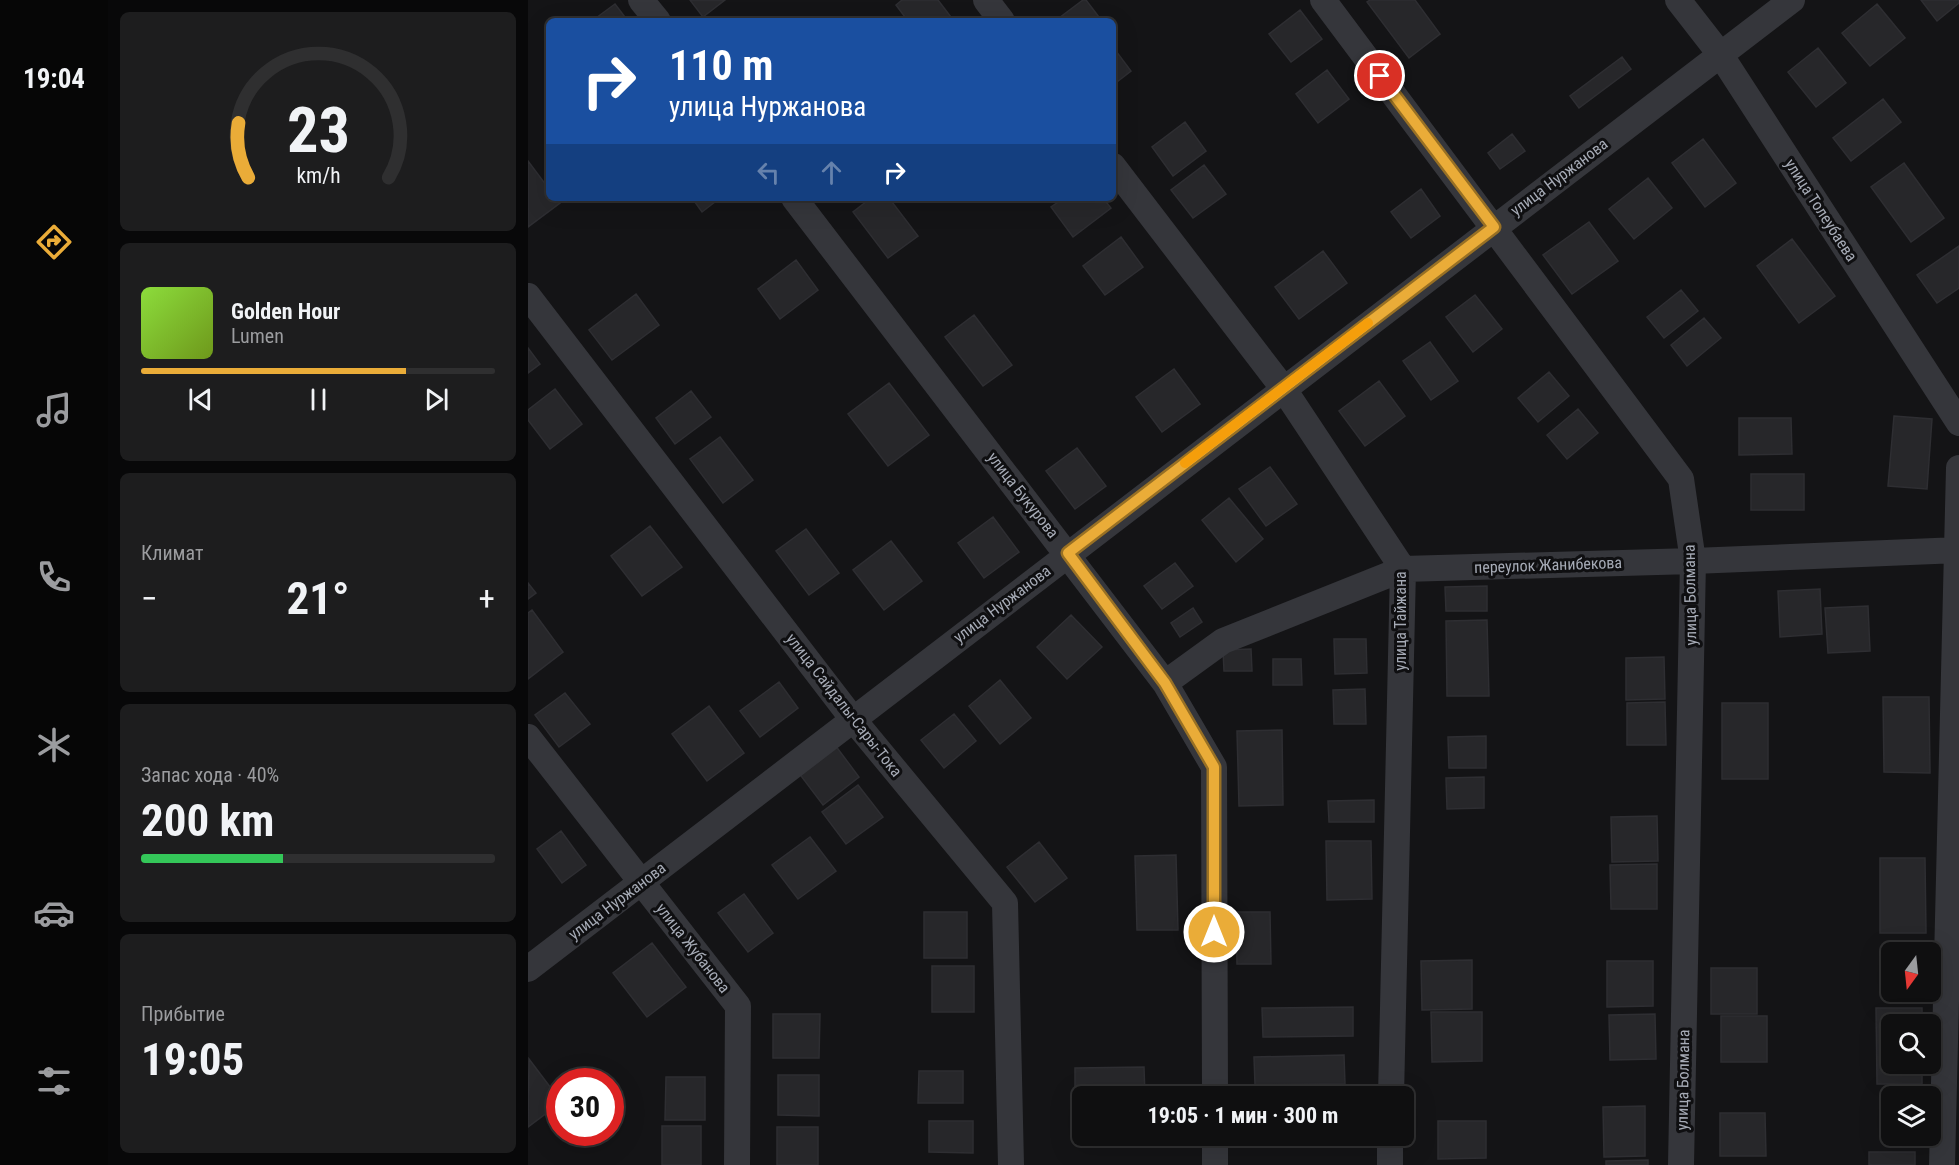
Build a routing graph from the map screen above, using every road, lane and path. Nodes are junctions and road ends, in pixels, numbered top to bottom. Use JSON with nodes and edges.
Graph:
{"nodes":[{"id":1,"x":641,"y":0,"type":"edge"},
{"id":2,"x":986,"y":0,"type":"edge"},
{"id":3,"x":1323,"y":0,"type":"edge"},
{"id":4,"x":1678,"y":0,"type":"edge"},
{"id":5,"x":1792,"y":0,"type":"edge"},
{"id":6,"x":656,"y":18,"type":"edge"},
{"id":7,"x":1000,"y":18,"type":"edge"},
{"id":8,"x":1720,"y":54,"type":"junction"},
{"id":9,"x":1116,"y":170,"type":"edge"},
{"id":10,"x":796,"y":201,"type":"edge"},
{"id":11,"x":1494,"y":227,"type":"junction"},
{"id":12,"x":528,"y":296,"type":"edge"},
{"id":13,"x":1283,"y":388,"type":"junction"},
{"id":14,"x":1959,"y":423,"type":"edge"},
{"id":15,"x":1959,"y":468,"type":"edge"},
{"id":16,"x":1958,"y":550,"type":"edge"},
{"id":17,"x":1068,"y":553,"type":"junction"},
{"id":18,"x":1693,"y":561,"type":"junction"},
{"id":19,"x":1403,"y":568,"type":"junction"},
{"id":20,"x":1165,"y":683,"type":"junction"},
{"id":21,"x":852,"y":718,"type":"junction"},
{"id":22,"x":528,"y":737,"type":"edge"},
{"id":23,"x":642,"y":882,"type":"junction"},
{"id":24,"x":528,"y":969,"type":"edge"},
{"id":25,"x":1215,"y":1086,"type":"edge"},
{"id":26,"x":1391,"y":1086,"type":"edge"},
{"id":27,"x":1215,"y":1146,"type":"edge"},
{"id":28,"x":1388,"y":1146,"type":"edge"},
{"id":29,"x":1385,"y":1164,"type":"edge"},
{"id":30,"x":737,"y":1165,"type":"edge"},
{"id":31,"x":1011,"y":1165,"type":"edge"},
{"id":32,"x":1215,"y":1165,"type":"edge"},
{"id":33,"x":1681,"y":1165,"type":"edge"},
{"id":34,"x":1942,"y":1165,"type":"edge"}],
"edges":[{"from":1,"to":6,"type":"street"},
{"from":2,"to":7,"type":"street"},
{"from":3,"to":11,"type":"street","name":"улица Болмана"},
{"from":4,"to":8,"type":"street","name":"улица Толеубаева"},
{"from":5,"to":8,"type":"street","name":"улица Нуржанова"},
{"from":8,"to":11,"type":"street","name":"улица Нуржанова"},
{"from":8,"to":14,"type":"street","name":"улица Толеубаева"},
{"from":9,"to":13,"type":"street","name":"улица Тайжана"},
{"from":10,"to":17,"type":"street","name":"улица Букурова"},
{"from":11,"to":13,"type":"street","name":"улица Нуржанова"},
{"from":11,"to":18,"type":"street","name":"улица Болмана"},
{"from":12,"to":21,"type":"street","name":"улица Сайдалы-Сары-Тока"},
{"from":13,"to":17,"type":"street","name":"улица Нуржанова"},
{"from":13,"to":19,"type":"street","name":"улица Тайжана"},
{"from":15,"to":16,"type":"street"},
{"from":16,"to":18,"type":"street","name":"переулок Жанибекова"},
{"from":16,"to":34,"type":"street"},
{"from":17,"to":20,"type":"street","name":"улица Букурова"},
{"from":17,"to":21,"type":"street","name":"улица Нуржанова"},
{"from":18,"to":19,"type":"street","name":"переулок Жанибекова"},
{"from":18,"to":33,"type":"street","name":"улица Болмана"},
{"from":19,"to":20,"type":"street","name":"переулок Жанибекова"},
{"from":19,"to":26,"type":"street","name":"улица Тайжана"},
{"from":20,"to":25,"type":"street","name":"улица Букурова"},
{"from":21,"to":23,"type":"street","name":"улица Нуржанова"},
{"from":21,"to":31,"type":"street","name":"улица Сайдалы-Сары-Тока"},
{"from":22,"to":23,"type":"street","name":"улица Жубанова"},
{"from":23,"to":24,"type":"street","name":"улица Нуржанова"},
{"from":23,"to":30,"type":"street","name":"улица Жубанова"},
{"from":27,"to":32,"type":"street"},
{"from":28,"to":29,"type":"street"}]}
